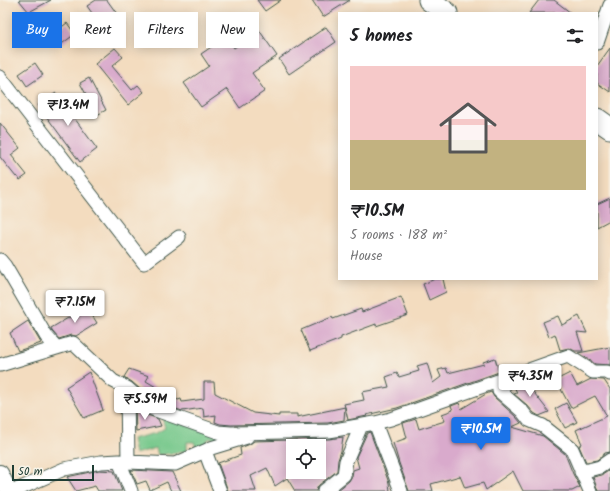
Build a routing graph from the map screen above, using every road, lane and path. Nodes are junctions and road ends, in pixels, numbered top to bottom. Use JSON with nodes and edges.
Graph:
{"nodes":[{"id":1,"x":429,"y":0,"type":"edge"},
{"id":2,"x":610,"y":5,"type":"edge"},
{"id":3,"x":446,"y":12,"type":"edge"},
{"id":4,"x":598,"y":39,"type":"edge"},
{"id":5,"x":0,"y":77,"type":"edge"},
{"id":6,"x":598,"y":119,"type":"edge"},
{"id":7,"x":610,"y":128,"type":"edge"},
{"id":8,"x":179,"y":237,"type":"dead end"},
{"id":9,"x":0,"y":260,"type":"edge"},
{"id":10,"x":57,"y":348,"type":"junction"},
{"id":11,"x":0,"y":365,"type":"edge"},
{"id":12,"x":610,"y":374,"type":"edge"},
{"id":13,"x":513,"y":377,"type":"junction"},
{"id":14,"x":127,"y":388,"type":"junction"},
{"id":15,"x":375,"y":423,"type":"junction"},
{"id":16,"x":361,"y":426,"type":"junction"},
{"id":17,"x":267,"y":433,"type":"junction"},
{"id":18,"x":206,"y":451,"type":"junction"},
{"id":19,"x":610,"y":460,"type":"edge"},
{"id":20,"x":123,"y":461,"type":"junction"},
{"id":21,"x":581,"y":472,"type":"junction"},
{"id":22,"x":0,"y":473,"type":"edge"},
{"id":23,"x":9,"y":491,"type":"edge"},
{"id":24,"x":14,"y":491,"type":"edge"},
{"id":25,"x":131,"y":491,"type":"edge"},
{"id":26,"x":220,"y":491,"type":"edge"},
{"id":27,"x":324,"y":491,"type":"edge"},
{"id":28,"x":401,"y":491,"type":"edge"},
{"id":29,"x":589,"y":491,"type":"edge"}],
"edges":[{"from":1,"to":3,"type":"highway"},
{"from":2,"to":4,"type":"street"},
{"from":5,"to":8,"type":"street"},
{"from":6,"to":7,"type":"highway"},
{"from":9,"to":10,"type":"street"},
{"from":10,"to":11,"type":"street"},
{"from":10,"to":14,"type":"street"},
{"from":12,"to":13,"type":"street"},
{"from":13,"to":15,"type":"street"},
{"from":13,"to":21,"type":"street"},
{"from":14,"to":17,"type":"street"},
{"from":14,"to":20,"type":"street"},
{"from":15,"to":16,"type":"street"},
{"from":15,"to":28,"type":"street"},
{"from":16,"to":17,"type":"street"},
{"from":16,"to":27,"type":"street"},
{"from":17,"to":18,"type":"street"},
{"from":18,"to":20,"type":"street"},
{"from":18,"to":26,"type":"street"},
{"from":19,"to":21,"type":"street"},
{"from":20,"to":24,"type":"street"},
{"from":20,"to":25,"type":"street"},
{"from":21,"to":29,"type":"street"},
{"from":22,"to":23,"type":"street"}]}
